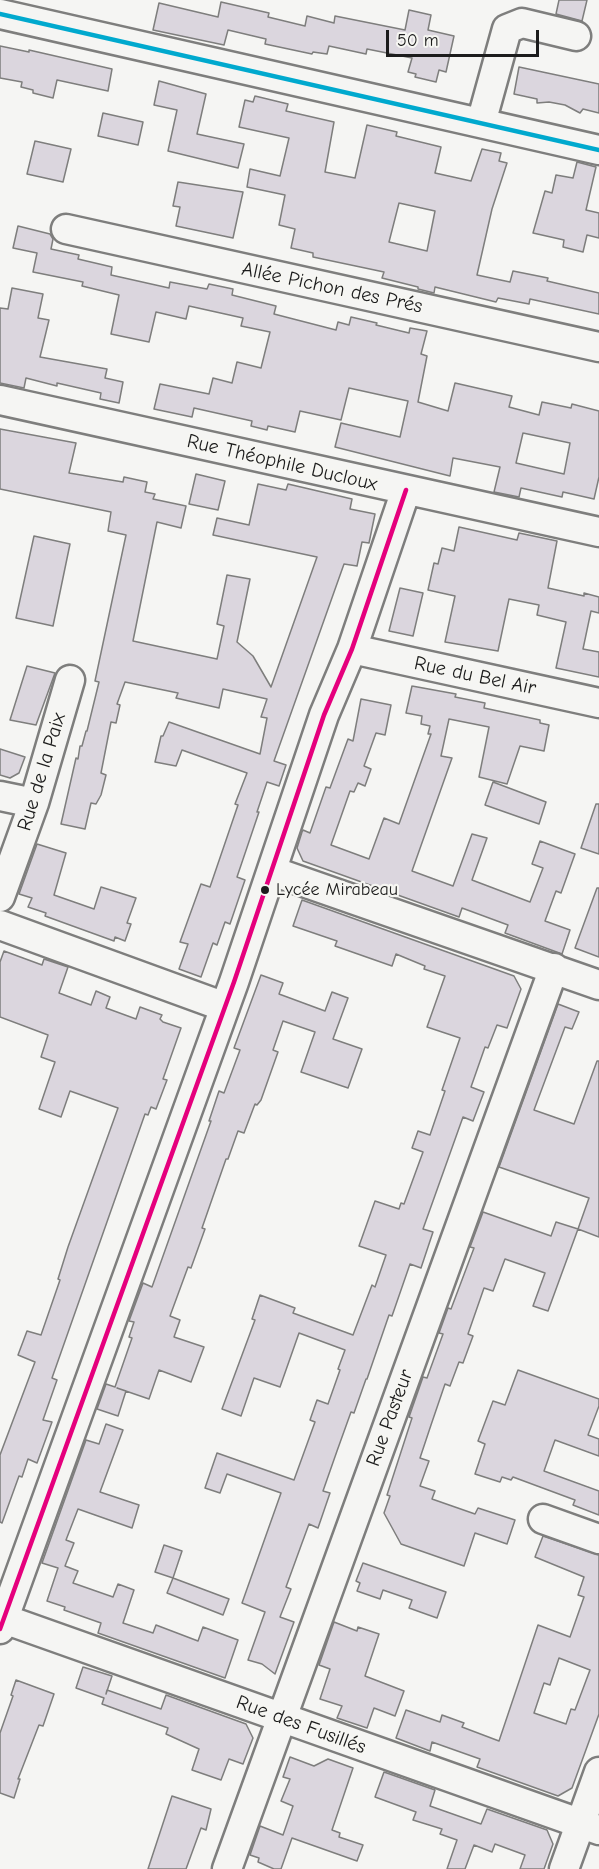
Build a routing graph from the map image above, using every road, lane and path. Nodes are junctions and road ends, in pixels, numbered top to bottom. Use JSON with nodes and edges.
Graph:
{"nodes":[{"id":1,"x":525,"y":12,"type":"edge"},
{"id":2,"x":0,"y":14,"type":"edge"},
{"id":3,"x":576,"y":36,"type":"dead end"},
{"id":4,"x":482,"y":123,"type":"junction"},
{"id":5,"x":599,"y":150,"type":"edge"},
{"id":6,"x":66,"y":229,"type":"dead end"},
{"id":7,"x":599,"y":347,"type":"edge"},
{"id":8,"x":0,"y":400,"type":"edge"},
{"id":9,"x":406,"y":490,"type":"junction"},
{"id":10,"x":599,"y":532,"type":"edge"},
{"id":11,"x":352,"y":649,"type":"junction"},
{"id":12,"x":70,"y":680,"type":"dead end"},
{"id":13,"x":599,"y":703,"type":"edge"},
{"id":14,"x":0,"y":796,"type":"edge"},
{"id":15,"x":34,"y":803,"type":"junction"},
{"id":16,"x":272,"y":871,"type":"junction"},
{"id":17,"x":0,"y":897,"type":"edge"},
{"id":18,"x":0,"y":925,"type":"edge"},
{"id":19,"x":554,"y":968,"type":"junction"},
{"id":20,"x":599,"y":985,"type":"edge"},
{"id":21,"x":225,"y":1007,"type":"junction"},
{"id":22,"x":543,"y":1519,"type":"dead end"},
{"id":23,"x":599,"y":1539,"type":"edge"},
{"id":24,"x":2,"y":1624,"type":"edge"},
{"id":25,"x":281,"y":1718,"type":"junction"},
{"id":26,"x":599,"y":1772,"type":"edge"},
{"id":27,"x":589,"y":1826,"type":"edge"},
{"id":28,"x":227,"y":1869,"type":"edge"},
{"id":29,"x":564,"y":1869,"type":"edge"}],
"edges":[{"from":1,"to":3,"type":"street"},
{"from":1,"to":4,"type":"street"},
{"from":2,"to":4,"type":"street"},
{"from":4,"to":5,"type":"street"},
{"from":6,"to":7,"type":"street","name":"Allée Pichon des Prés"},
{"from":8,"to":9,"type":"street","name":"Rue Théophile Ducloux"},
{"from":9,"to":10,"type":"street","name":"Rue Théophile Ducloux"},
{"from":9,"to":11,"type":"street"},
{"from":11,"to":13,"type":"street","name":"Rue du Bel Air"},
{"from":11,"to":16,"type":"street"},
{"from":12,"to":15,"type":"street","name":"Rue de la Paix"},
{"from":14,"to":15,"type":"street"},
{"from":15,"to":17,"type":"street","name":"Rue de la Paix"},
{"from":16,"to":19,"type":"street"},
{"from":16,"to":21,"type":"street"},
{"from":18,"to":21,"type":"street"},
{"from":19,"to":20,"type":"street"},
{"from":19,"to":25,"type":"street","name":"Rue Pasteur"},
{"from":21,"to":24,"type":"street"},
{"from":22,"to":23,"type":"street"},
{"from":24,"to":25,"type":"street","name":"Rue des Fusillés"},
{"from":25,"to":27,"type":"street","name":"Rue des Fusillés"},
{"from":25,"to":28,"type":"street","name":"Rue Pasteur"},
{"from":26,"to":27,"type":"street"},
{"from":27,"to":29,"type":"street"}]}
